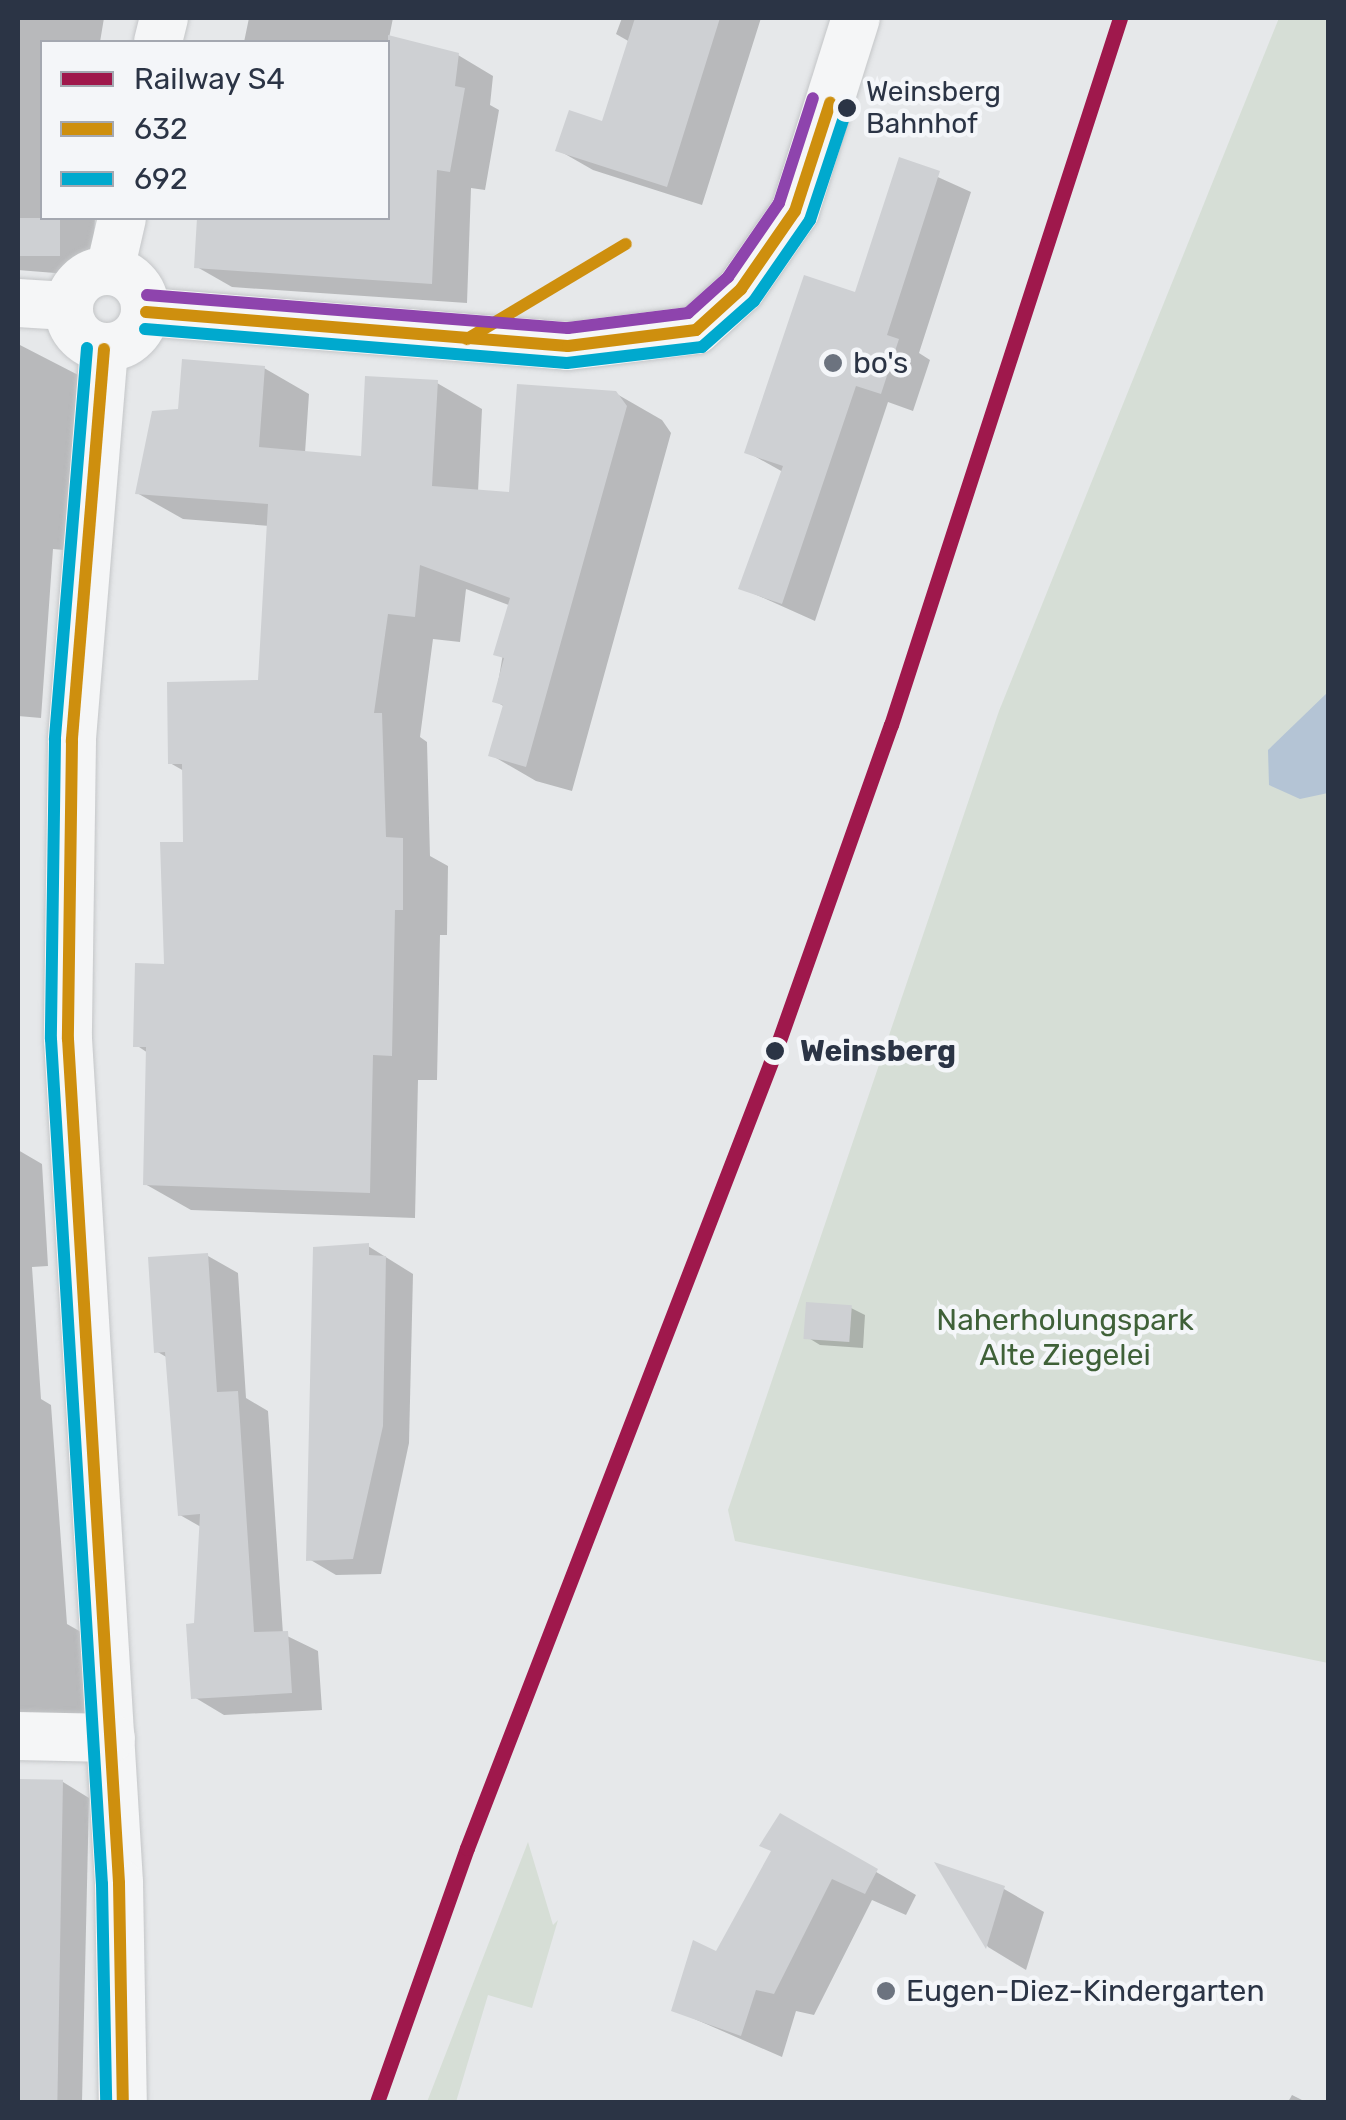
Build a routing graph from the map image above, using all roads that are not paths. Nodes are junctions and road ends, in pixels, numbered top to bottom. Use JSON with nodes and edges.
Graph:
{"nodes":[{"id":1,"x":856,"y":18,"type":"edge"},
{"id":2,"x":122,"y":220,"type":"edge"},
{"id":3,"x":110,"y":270,"type":"junction"},
{"id":4,"x":18,"y":303,"type":"edge"},
{"id":5,"x":68,"y":306,"type":"junction"},
{"id":6,"x":146,"y":312,"type":"junction"},
{"id":7,"x":104,"y":348,"type":"junction"},
{"id":8,"x":18,"y":1736,"type":"edge"},
{"id":9,"x":111,"y":1738,"type":"junction"},
{"id":10,"x":123,"y":2102,"type":"edge"}],
"edges":[{"from":1,"to":6,"type":"street"},
{"from":2,"to":3,"type":"street"},
{"from":3,"to":5,"type":"street"},
{"from":3,"to":6,"type":"street"},
{"from":4,"to":5,"type":"street"},
{"from":5,"to":7,"type":"street"},
{"from":6,"to":7,"type":"street"},
{"from":7,"to":9,"type":"street"},
{"from":8,"to":9,"type":"street"},
{"from":9,"to":10,"type":"street"}]}
